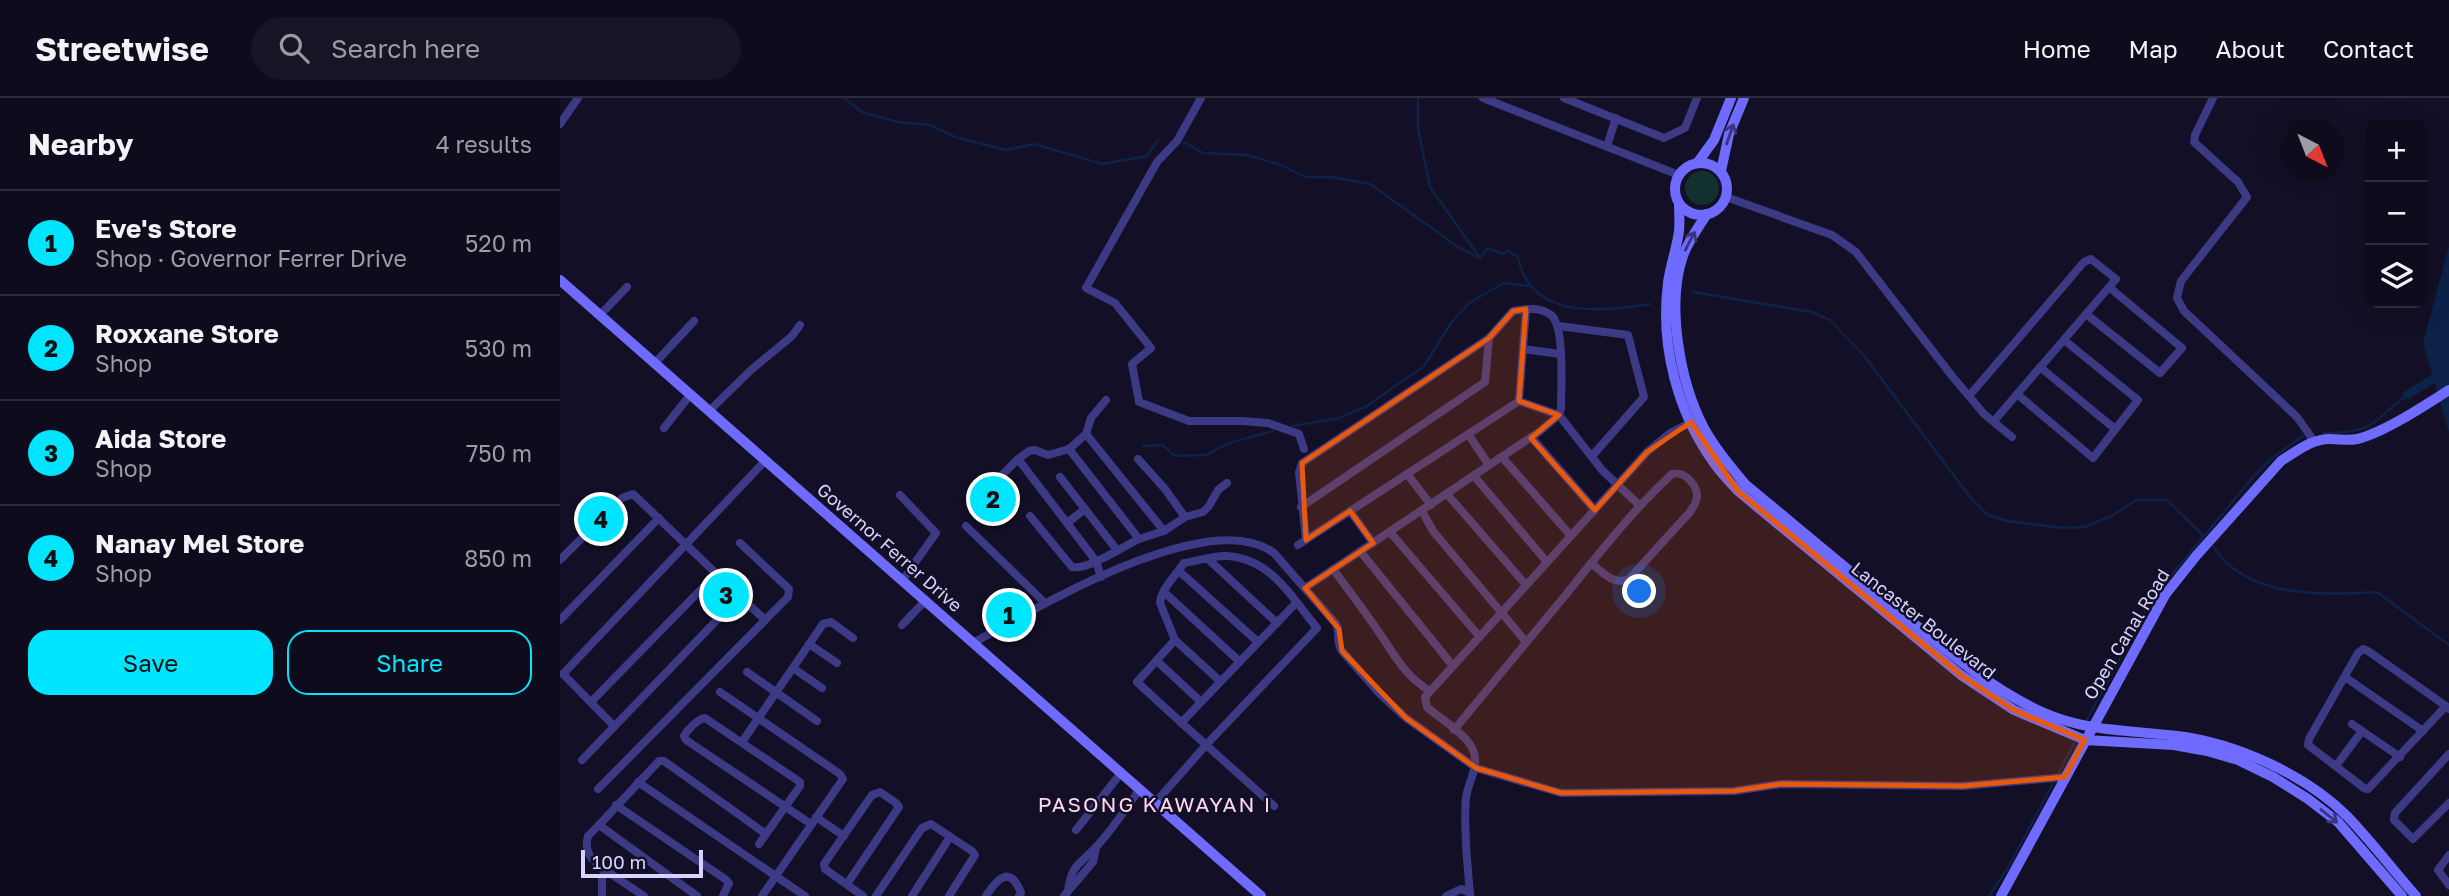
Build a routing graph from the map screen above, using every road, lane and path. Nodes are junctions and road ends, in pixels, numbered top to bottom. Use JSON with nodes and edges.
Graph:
{"nodes":[{"id":1,"x":578,"y":98,"type":"edge"},
{"id":2,"x":1201,"y":98,"type":"edge"},
{"id":3,"x":1483,"y":98,"type":"edge"},
{"id":4,"x":1564,"y":98,"type":"edge"},
{"id":5,"x":1731,"y":98,"type":"edge"},
{"id":6,"x":1744,"y":98,"type":"edge"},
{"id":7,"x":2213,"y":98,"type":"edge"},
{"id":8,"x":1694,"y":99,"type":"edge"},
{"id":9,"x":1616,"y":118,"type":"junction"},
{"id":10,"x":560,"y":124,"type":"edge"},
{"id":11,"x":1608,"y":146,"type":"junction"},
{"id":12,"x":1698,"y":163,"type":"junction"},
{"id":13,"x":1721,"y":171,"type":"junction"},
{"id":14,"x":1679,"y":175,"type":"junction"},
{"id":15,"x":1726,"y":197,"type":"junction"},
{"id":16,"x":1679,"y":204,"type":"junction"},
{"id":17,"x":1707,"y":214,"type":"junction"},
{"id":18,"x":560,"y":279,"type":"edge"},
{"id":19,"x":627,"y":287,"type":"dead end"},
{"id":20,"x":2109,"y":287,"type":"junction"},
{"id":21,"x":1525,"y":309,"type":"junction"},
{"id":22,"x":2087,"y":314,"type":"junction"},
{"id":23,"x":600,"y":315,"type":"junction"},
{"id":24,"x":694,"y":321,"type":"dead end"},
{"id":25,"x":800,"y":325,"type":"dead end"},
{"id":26,"x":1559,"y":326,"type":"junction"},
{"id":27,"x":1489,"y":338,"type":"junction"},
{"id":28,"x":2064,"y":340,"type":"junction"},
{"id":29,"x":1523,"y":349,"type":"junction"},
{"id":30,"x":1560,"y":354,"type":"junction"},
{"id":31,"x":654,"y":363,"type":"junction"},
{"id":32,"x":2040,"y":367,"type":"junction"},
{"id":33,"x":2449,"y":390,"type":"edge"},
{"id":34,"x":2017,"y":394,"type":"junction"},
{"id":35,"x":690,"y":395,"type":"junction"},
{"id":36,"x":1969,"y":396,"type":"junction"},
{"id":37,"x":1106,"y":400,"type":"dead end"},
{"id":38,"x":1519,"y":401,"type":"junction"},
{"id":39,"x":709,"y":411,"type":"junction"},
{"id":40,"x":1559,"y":415,"type":"junction"},
{"id":41,"x":1695,"y":420,"type":"junction"},
{"id":42,"x":1994,"y":421,"type":"junction"},
{"id":43,"x":664,"y":428,"type":"dead end"},
{"id":44,"x":2115,"y":429,"type":"junction"},
{"id":45,"x":1086,"y":434,"type":"junction"},
{"id":46,"x":1468,"y":434,"type":"junction"},
{"id":47,"x":1531,"y":437,"type":"junction"},
{"id":48,"x":2012,"y":437,"type":"dead end"},
{"id":49,"x":2314,"y":441,"type":"junction"},
{"id":50,"x":1069,"y":449,"type":"junction"},
{"id":51,"x":1304,"y":449,"type":"dead end"},
{"id":52,"x":1592,"y":456,"type":"junction"},
{"id":53,"x":1502,"y":457,"type":"junction"},
{"id":54,"x":1018,"y":459,"type":"junction"},
{"id":55,"x":1138,"y":459,"type":"dead end"},
{"id":56,"x":765,"y":461,"type":"junction"},
{"id":57,"x":1489,"y":465,"type":"junction"},
{"id":58,"x":1407,"y":474,"type":"junction"},
{"id":59,"x":1474,"y":476,"type":"junction"},
{"id":60,"x":1060,"y":477,"type":"dead end"},
{"id":61,"x":1227,"y":483,"type":"dead end"},
{"id":62,"x":1617,"y":485,"type":"junction"},
{"id":63,"x":1447,"y":494,"type":"junction"},
{"id":64,"x":900,"y":495,"type":"dead end"},
{"id":65,"x":1431,"y":505,"type":"junction"},
{"id":66,"x":1639,"y":505,"type":"junction"},
{"id":67,"x":1301,"y":507,"type":"junction"},
{"id":68,"x":1086,"y":509,"type":"junction"},
{"id":69,"x":1595,"y":510,"type":"junction"},
{"id":70,"x":1007,"y":511,"type":"dead end"},
{"id":71,"x":1350,"y":511,"type":"junction"},
{"id":72,"x":1422,"y":511,"type":"junction"},
{"id":73,"x":1030,"y":516,"type":"dead end"},
{"id":74,"x":1185,"y":517,"type":"junction"},
{"id":75,"x":659,"y":518,"type":"junction"},
{"id":76,"x":1068,"y":523,"type":"junction"},
{"id":77,"x":966,"y":526,"type":"dead end"},
{"id":78,"x":1164,"y":531,"type":"junction"},
{"id":79,"x":1390,"y":532,"type":"junction"},
{"id":80,"x":1570,"y":536,"type":"junction"},
{"id":81,"x":1139,"y":539,"type":"junction"},
{"id":82,"x":740,"y":543,"type":"dead end"},
{"id":83,"x":1373,"y":543,"type":"junction"},
{"id":84,"x":687,"y":546,"type":"junction"},
{"id":85,"x":1116,"y":550,"type":"junction"},
{"id":86,"x":1360,"y":551,"type":"junction"},
{"id":87,"x":1208,"y":559,"type":"junction"},
{"id":88,"x":560,"y":560,"type":"edge"},
{"id":89,"x":1096,"y":561,"type":"junction"},
{"id":90,"x":1547,"y":562,"type":"junction"},
{"id":91,"x":1591,"y":564,"type":"junction"},
{"id":92,"x":1333,"y":569,"type":"junction"},
{"id":93,"x":1179,"y":571,"type":"junction"},
{"id":94,"x":717,"y":573,"type":"junction"},
{"id":95,"x":1101,"y":577,"type":"junction"},
{"id":96,"x":902,"y":581,"type":"junction"},
{"id":97,"x":1526,"y":585,"type":"junction"},
{"id":98,"x":1305,"y":589,"type":"junction"},
{"id":99,"x":1164,"y":592,"type":"junction"},
{"id":100,"x":740,"y":596,"type":"junction"},
{"id":101,"x":925,"y":601,"type":"junction"},
{"id":102,"x":1045,"y":603,"type":"junction"},
{"id":103,"x":1296,"y":603,"type":"junction"},
{"id":104,"x":1502,"y":612,"type":"junction"},
{"id":105,"x":560,"y":620,"type":"edge"},
{"id":106,"x":765,"y":620,"type":"junction"},
{"id":107,"x":1277,"y":623,"type":"junction"},
{"id":108,"x":902,"y":625,"type":"dead end"},
{"id":109,"x":1479,"y":636,"type":"junction"},
{"id":110,"x":853,"y":638,"type":"dead end"},
{"id":111,"x":1175,"y":640,"type":"junction"},
{"id":112,"x":1258,"y":642,"type":"junction"},
{"id":113,"x":1526,"y":642,"type":"junction"},
{"id":114,"x":973,"y":643,"type":"junction"},
{"id":115,"x":809,"y":644,"type":"junction"},
{"id":116,"x":1157,"y":661,"type":"junction"},
{"id":117,"x":1239,"y":661,"type":"junction"},
{"id":118,"x":837,"y":663,"type":"dead end"},
{"id":119,"x":1453,"y":666,"type":"junction"},
{"id":120,"x":793,"y":668,"type":"junction"},
{"id":121,"x":747,"y":672,"type":"dead end"},
{"id":122,"x":2345,"y":677,"type":"junction"},
{"id":123,"x":1220,"y":681,"type":"junction"},
{"id":124,"x":822,"y":688,"type":"dead end"},
{"id":125,"x":1430,"y":691,"type":"junction"},
{"id":126,"x":720,"y":692,"type":"dead end"},
{"id":127,"x":776,"y":692,"type":"junction"},
{"id":128,"x":1200,"y":701,"type":"junction"},
{"id":129,"x":591,"y":702,"type":"junction"},
{"id":130,"x":2447,"y":708,"type":"edge"},
{"id":131,"x":758,"y":717,"type":"junction"},
{"id":132,"x":817,"y":721,"type":"dead end"},
{"id":133,"x":1181,"y":723,"type":"junction"},
{"id":134,"x":2352,"y":724,"type":"dead end"},
{"id":135,"x":614,"y":726,"type":"junction"},
{"id":136,"x":2091,"y":728,"type":"junction"},
{"id":137,"x":1454,"y":730,"type":"junction"},
{"id":138,"x":2362,"y":731,"type":"junction"},
{"id":139,"x":2423,"y":731,"type":"junction"},
{"id":140,"x":2085,"y":740,"type":"junction"},
{"id":141,"x":742,"y":742,"type":"junction"},
{"id":142,"x":1206,"y":745,"type":"junction"},
{"id":143,"x":2449,"y":754,"type":"edge"},
{"id":144,"x":2400,"y":757,"type":"junction"},
{"id":145,"x":582,"y":760,"type":"dead end"},
{"id":146,"x":2336,"y":766,"type":"junction"},
{"id":147,"x":1476,"y":768,"type":"junction"},
{"id":148,"x":1121,"y":773,"type":"junction"},
{"id":149,"x":2065,"y":777,"type":"junction"},
{"id":150,"x":638,"y":782,"type":"junction"},
{"id":151,"x":598,"y":789,"type":"dead end"},
{"id":152,"x":1140,"y":789,"type":"junction"},
{"id":153,"x":1155,"y":803,"type":"junction"},
{"id":154,"x":2449,"y":803,"type":"edge"},
{"id":155,"x":616,"y":805,"type":"junction"},
{"id":156,"x":1274,"y":806,"type":"dead end"},
{"id":157,"x":784,"y":808,"type":"junction"},
{"id":158,"x":813,"y":820,"type":"junction"},
{"id":159,"x":599,"y":825,"type":"junction"},
{"id":160,"x":1076,"y":830,"type":"dead end"},
{"id":161,"x":766,"y":834,"type":"junction"},
{"id":162,"x":844,"y":836,"type":"junction"},
{"id":163,"x":950,"y":837,"type":"junction"},
{"id":164,"x":759,"y":844,"type":"dead end"},
{"id":165,"x":2449,"y":855,"type":"edge"},
{"id":166,"x":606,"y":872,"type":"junction"},
{"id":167,"x":775,"y":876,"type":"junction"},
{"id":168,"x":847,"y":884,"type":"junction"},
{"id":169,"x":2449,"y":885,"type":"edge"},
{"id":170,"x":1066,"y":893,"type":"edge"},
{"id":171,"x":880,"y":895,"type":"edge"},
{"id":172,"x":1470,"y":895,"type":"edge"},
{"id":173,"x":602,"y":896,"type":"edge"},
{"id":174,"x":644,"y":896,"type":"edge"},
{"id":175,"x":697,"y":896,"type":"edge"},
{"id":176,"x":723,"y":896,"type":"edge"},
{"id":177,"x":762,"y":896,"type":"edge"},
{"id":178,"x":805,"y":896,"type":"edge"},
{"id":179,"x":863,"y":896,"type":"edge"},
{"id":180,"x":912,"y":896,"type":"edge"},
{"id":181,"x":949,"y":896,"type":"edge"},
{"id":182,"x":986,"y":896,"type":"edge"},
{"id":183,"x":1019,"y":896,"type":"edge"},
{"id":184,"x":1261,"y":896,"type":"edge"},
{"id":185,"x":1446,"y":896,"type":"edge"},
{"id":186,"x":2001,"y":896,"type":"edge"},
{"id":187,"x":2402,"y":896,"type":"edge"},
{"id":188,"x":2416,"y":896,"type":"edge"}],
"edges":[{"from":1,"to":10,"type":"street"},
{"from":2,"to":51,"type":"street"},
{"from":3,"to":11,"type":"street"},
{"from":4,"to":9,"type":"street"},
{"from":5,"to":12,"type":"main road"},
{"from":13,"to":6,"type":"main road","one_way":true},
{"from":7,"to":49,"type":"street"},
{"from":8,"to":9,"type":"street"},
{"from":9,"to":11,"type":"street"},
{"from":11,"to":14,"type":"street"},
{"from":12,"to":13,"type":"main road"},
{"from":12,"to":14,"type":"main road"},
{"from":13,"to":15,"type":"main road"},
{"from":14,"to":16,"type":"main road"},
{"from":15,"to":17,"type":"main road"},
{"from":15,"to":36,"type":"street"},
{"from":16,"to":17,"type":"main road"},
{"from":16,"to":41,"type":"main road","name":"Lancaster Boulevard"},
{"from":41,"to":17,"type":"main road","name":"Lancaster Boulevard","one_way":true},
{"from":18,"to":23,"type":"main road","name":"Governor Ferrer Drive"},
{"from":19,"to":23,"type":"street"},
{"from":20,"to":22,"type":"street"},
{"from":20,"to":22,"type":"street"},
{"from":20,"to":36,"type":"street"},
{"from":21,"to":26,"type":"street"},
{"from":21,"to":27,"type":"street"},
{"from":21,"to":29,"type":"street"},
{"from":22,"to":28,"type":"street"},
{"from":23,"to":31,"type":"main road","name":"Governor Ferrer Drive"},
{"from":24,"to":31,"type":"street"},
{"from":25,"to":39,"type":"street"},
{"from":26,"to":30,"type":"street"},
{"from":26,"to":52,"type":"street"},
{"from":27,"to":67,"type":"street"},
{"from":27,"to":67,"type":"street"},
{"from":28,"to":32,"type":"street"},
{"from":28,"to":44,"type":"street"},
{"from":29,"to":30,"type":"street"},
{"from":29,"to":38,"type":"street"},
{"from":30,"to":40,"type":"street"},
{"from":31,"to":35,"type":"main road","name":"Governor Ferrer Drive"},
{"from":32,"to":34,"type":"street"},
{"from":32,"to":44,"type":"street"},
{"from":33,"to":49,"type":"main road","name":"Open Canal Road"},
{"from":34,"to":42,"type":"street"},
{"from":34,"to":44,"type":"street"},
{"from":35,"to":39,"type":"main road","name":"Governor Ferrer Drive"},
{"from":35,"to":43,"type":"street"},
{"from":36,"to":42,"type":"street"},
{"from":37,"to":45,"type":"street"},
{"from":38,"to":40,"type":"street"},
{"from":38,"to":46,"type":"street"},
{"from":39,"to":56,"type":"main road","name":"Governor Ferrer Drive"},
{"from":40,"to":47,"type":"street"},
{"from":40,"to":52,"type":"street"},
{"from":41,"to":62,"type":"street"},
{"from":41,"to":136,"type":"main road","name":"Lancaster Boulevard"},
{"from":41,"to":140,"type":"main road","name":"Lancaster Boulevard"},
{"from":42,"to":48,"type":"street"},
{"from":45,"to":50,"type":"street"},
{"from":45,"to":78,"type":"street"},
{"from":46,"to":57,"type":"street"},
{"from":46,"to":58,"type":"street"},
{"from":47,"to":53,"type":"street"},
{"from":47,"to":69,"type":"street"},
{"from":49,"to":136,"type":"main road","name":"Open Canal Road"},
{"from":50,"to":54,"type":"street"},
{"from":50,"to":81,"type":"street"},
{"from":52,"to":62,"type":"street"},
{"from":53,"to":57,"type":"street"},
{"from":53,"to":80,"type":"street"},
{"from":54,"to":70,"type":"street"},
{"from":54,"to":76,"type":"street"},
{"from":55,"to":74,"type":"street"},
{"from":56,"to":84,"type":"street"},
{"from":56,"to":96,"type":"main road","name":"Governor Ferrer Drive"},
{"from":57,"to":59,"type":"street"},
{"from":58,"to":65,"type":"street"},
{"from":58,"to":71,"type":"street"},
{"from":59,"to":63,"type":"street"},
{"from":59,"to":90,"type":"street"},
{"from":60,"to":68,"type":"street"},
{"from":61,"to":74,"type":"street"},
{"from":62,"to":66,"type":"street"},
{"from":62,"to":69,"type":"street"},
{"from":63,"to":65,"type":"street"},
{"from":63,"to":97,"type":"street"},
{"from":64,"to":96,"type":"street"},
{"from":65,"to":72,"type":"street"},
{"from":66,"to":91,"type":"street"},
{"from":66,"to":91,"type":"street"},
{"from":67,"to":71,"type":"street"},
{"from":68,"to":76,"type":"street"},
{"from":68,"to":85,"type":"street"},
{"from":69,"to":80,"type":"street"},
{"from":71,"to":83,"type":"street"},
{"from":72,"to":79,"type":"street"},
{"from":72,"to":104,"type":"street"},
{"from":73,"to":89,"type":"street"},
{"from":74,"to":78,"type":"street"},
{"from":75,"to":84,"type":"street"},
{"from":75,"to":88,"type":"street"},
{"from":75,"to":105,"type":"street"},
{"from":76,"to":89,"type":"street"},
{"from":77,"to":102,"type":"street"},
{"from":78,"to":81,"type":"street"},
{"from":79,"to":83,"type":"street"},
{"from":79,"to":109,"type":"street"},
{"from":80,"to":90,"type":"street"},
{"from":81,"to":85,"type":"street"},
{"from":82,"to":106,"type":"street"},
{"from":83,"to":86,"type":"street"},
{"from":84,"to":94,"type":"street"},
{"from":84,"to":129,"type":"street"},
{"from":85,"to":89,"type":"street"},
{"from":86,"to":92,"type":"street"},
{"from":86,"to":119,"type":"street"},
{"from":87,"to":93,"type":"street"},
{"from":87,"to":103,"type":"street"},
{"from":87,"to":107,"type":"street"},
{"from":89,"to":95,"type":"street"},
{"from":90,"to":97,"type":"street"},
{"from":91,"to":113,"type":"street"},
{"from":92,"to":98,"type":"street"},
{"from":92,"to":125,"type":"street"},
{"from":93,"to":99,"type":"street"},
{"from":93,"to":112,"type":"street"},
{"from":94,"to":100,"type":"street"},
{"from":94,"to":129,"type":"street"},
{"from":95,"to":98,"type":"street"},
{"from":95,"to":102,"type":"street"},
{"from":96,"to":101,"type":"main road","name":"Governor Ferrer Drive"},
{"from":97,"to":104,"type":"street"},
{"from":98,"to":147,"type":"street"},
{"from":99,"to":111,"type":"street"},
{"from":99,"to":117,"type":"street"},
{"from":100,"to":106,"type":"street"},
{"from":100,"to":135,"type":"street"},
{"from":101,"to":108,"type":"street"},
{"from":101,"to":114,"type":"main road","name":"Governor Ferrer Drive"},
{"from":102,"to":114,"type":"street"},
{"from":103,"to":107,"type":"street"},
{"from":103,"to":142,"type":"street"},
{"from":104,"to":109,"type":"street"},
{"from":104,"to":113,"type":"street"},
{"from":106,"to":151,"type":"street"},
{"from":107,"to":112,"type":"street"},
{"from":109,"to":119,"type":"street"},
{"from":110,"to":115,"type":"street"},
{"from":111,"to":116,"type":"street"},
{"from":111,"to":123,"type":"street"},
{"from":112,"to":117,"type":"street"},
{"from":113,"to":137,"type":"street"},
{"from":114,"to":148,"type":"main road","name":"Governor Ferrer Drive"},
{"from":115,"to":118,"type":"street"},
{"from":115,"to":120,"type":"street"},
{"from":116,"to":128,"type":"street"},
{"from":116,"to":133,"type":"street"},
{"from":117,"to":123,"type":"street"},
{"from":119,"to":125,"type":"street"},
{"from":120,"to":124,"type":"street"},
{"from":120,"to":127,"type":"street"},
{"from":121,"to":127,"type":"street"},
{"from":122,"to":130,"type":"street"},
{"from":122,"to":139,"type":"street"},
{"from":122,"to":146,"type":"street"},
{"from":123,"to":128,"type":"street"},
{"from":125,"to":137,"type":"street"},
{"from":126,"to":131,"type":"street"},
{"from":127,"to":131,"type":"street"},
{"from":127,"to":132,"type":"street"},
{"from":128,"to":133,"type":"street"},
{"from":129,"to":135,"type":"street"},
{"from":130,"to":139,"type":"street"},
{"from":131,"to":141,"type":"street"},
{"from":131,"to":158,"type":"street"},
{"from":133,"to":142,"type":"street"},
{"from":134,"to":138,"type":"street"},
{"from":135,"to":145,"type":"street"},
{"from":136,"to":140,"type":"main road","name":"Open Canal Road"},
{"from":136,"to":188,"type":"main road","name":"Lancaster Boulevard"},
{"from":137,"to":147,"type":"street"},
{"from":138,"to":144,"type":"street"},
{"from":138,"to":146,"type":"street"},
{"from":139,"to":144,"type":"street"},
{"from":140,"to":149,"type":"main road","name":"Open Canal Road"},
{"from":140,"to":187,"type":"main road","name":"Lancaster Boulevard","one_way":true},
{"from":141,"to":157,"type":"street"},
{"from":141,"to":157,"type":"street"},
{"from":142,"to":153,"type":"street"},
{"from":142,"to":156,"type":"street"},
{"from":143,"to":154,"type":"street"},
{"from":144,"to":146,"type":"street"},
{"from":147,"to":149,"type":"street"},
{"from":147,"to":172,"type":"street"},
{"from":148,"to":152,"type":"main road","name":"Governor Ferrer Drive"},
{"from":148,"to":160,"type":"street"},
{"from":149,"to":186,"type":"main road","name":"Open Canal Road"},
{"from":150,"to":155,"type":"street"},
{"from":150,"to":161,"type":"street"},
{"from":150,"to":167,"type":"street"},
{"from":152,"to":153,"type":"main road","name":"Governor Ferrer Drive"},
{"from":152,"to":170,"type":"street"},
{"from":153,"to":184,"type":"main road","name":"Governor Ferrer Drive"},
{"from":155,"to":159,"type":"street"},
{"from":155,"to":176,"type":"street"},
{"from":157,"to":158,"type":"street"},
{"from":157,"to":161,"type":"street"},
{"from":158,"to":162,"type":"street"},
{"from":158,"to":167,"type":"street"},
{"from":159,"to":166,"type":"street"},
{"from":159,"to":175,"type":"street"},
{"from":161,"to":164,"type":"street"},
{"from":162,"to":168,"type":"street"},
{"from":162,"to":168,"type":"street"},
{"from":163,"to":171,"type":"street"},
{"from":163,"to":180,"type":"street"},
{"from":163,"to":181,"type":"street"},
{"from":165,"to":169,"type":"street"},
{"from":166,"to":173,"type":"street"},
{"from":166,"to":174,"type":"street"},
{"from":167,"to":177,"type":"street"},
{"from":167,"to":178,"type":"street"},
{"from":168,"to":179,"type":"street"},
{"from":172,"to":185,"type":"street"},
{"from":182,"to":183,"type":"street"}]}
